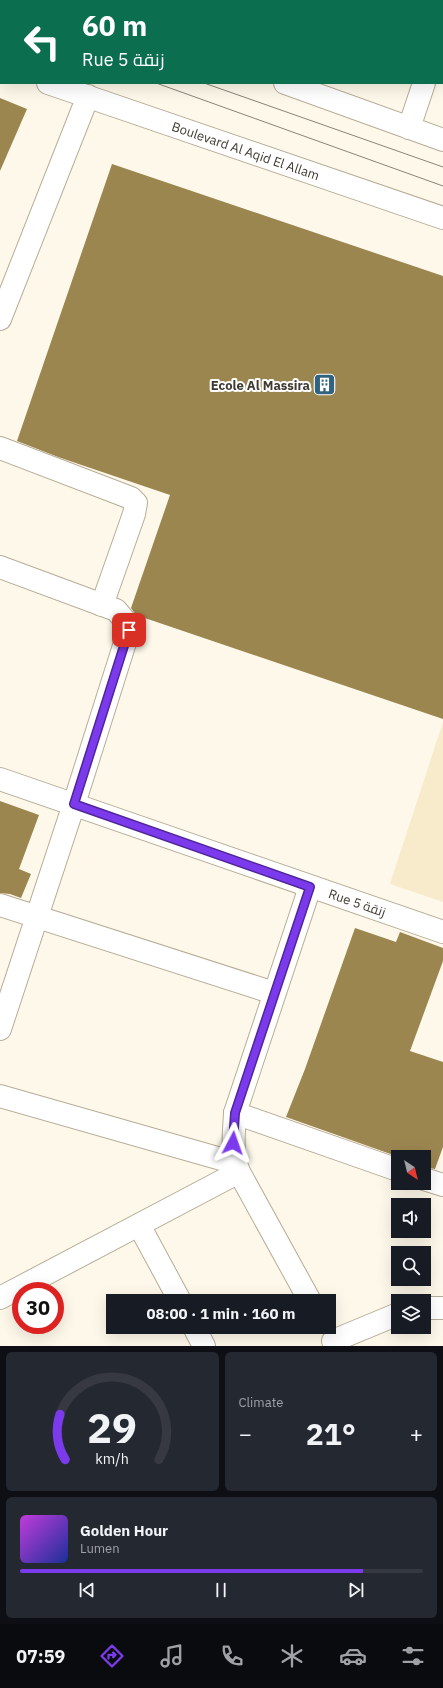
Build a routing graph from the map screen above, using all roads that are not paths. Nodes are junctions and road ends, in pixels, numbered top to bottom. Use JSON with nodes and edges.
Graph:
{"nodes":[{"id":1,"x":51,"y":84,"type":"edge"},
{"id":2,"x":288,"y":84,"type":"edge"},
{"id":3,"x":424,"y":84,"type":"edge"},
{"id":4,"x":88,"y":96,"type":"junction"},
{"id":5,"x":409,"y":128,"type":"junction"},
{"id":6,"x":443,"y":140,"type":"edge"},
{"id":7,"x":443,"y":218,"type":"edge"},
{"id":8,"x":0,"y":319,"type":"edge"},
{"id":9,"x":0,"y":448,"type":"edge"},
{"id":10,"x":0,"y":567,"type":"edge"},
{"id":11,"x":102,"y":605,"type":"junction"},
{"id":12,"x":0,"y":779,"type":"edge"},
{"id":13,"x":74,"y":804,"type":"junction"},
{"id":14,"x":310,"y":887,"type":"junction"},
{"id":15,"x":0,"y":905,"type":"edge"},
{"id":16,"x":37,"y":917,"type":"junction"},
{"id":17,"x":443,"y":932,"type":"edge"},
{"id":18,"x":274,"y":993,"type":"junction"},
{"id":19,"x":0,"y":1029,"type":"edge"},
{"id":20,"x":0,"y":1096,"type":"edge"},
{"id":21,"x":235,"y":1113,"type":"junction"},
{"id":22,"x":237,"y":1167,"type":"junction"},
{"id":23,"x":391,"y":1168,"type":"edge"},
{"id":24,"x":431,"y":1182,"type":"edge"},
{"id":25,"x":443,"y":1186,"type":"edge"},
{"id":26,"x":139,"y":1225,"type":"junction"},
{"id":27,"x":176,"y":1294,"type":"edge"},
{"id":28,"x":306,"y":1294,"type":"edge"},
{"id":29,"x":0,"y":1298,"type":"edge"},
{"id":30,"x":431,"y":1308,"type":"edge"},
{"id":31,"x":443,"y":1308,"type":"edge"},
{"id":32,"x":391,"y":1317,"type":"edge"},
{"id":33,"x":198,"y":1334,"type":"edge"},
{"id":34,"x":331,"y":1338,"type":"edge"},
{"id":35,"x":204,"y":1346,"type":"edge"}],
"edges":[{"from":1,"to":4,"type":"street","name":"Boulevard Al Aqid El Allam"},
{"from":2,"to":5,"type":"street"},
{"from":3,"to":5,"type":"street"},
{"from":4,"to":7,"type":"street","name":"Boulevard Al Aqid El Allam"},
{"from":4,"to":8,"type":"street"},
{"from":5,"to":6,"type":"street"},
{"from":9,"to":11,"type":"street"},
{"from":10,"to":11,"type":"street"},
{"from":11,"to":13,"type":"street"},
{"from":12,"to":13,"type":"street","name":"Rue 5 زنقة"},
{"from":13,"to":14,"type":"street","name":"Rue 5 زنقة"},
{"from":13,"to":16,"type":"street"},
{"from":14,"to":17,"type":"street","name":"Rue 5 زنقة"},
{"from":14,"to":18,"type":"street"},
{"from":15,"to":16,"type":"street"},
{"from":16,"to":18,"type":"street"},
{"from":16,"to":19,"type":"street"},
{"from":18,"to":21,"type":"street"},
{"from":20,"to":22,"type":"street"},
{"from":21,"to":22,"type":"street"},
{"from":21,"to":23,"type":"street"},
{"from":22,"to":26,"type":"street"},
{"from":22,"to":28,"type":"street"},
{"from":24,"to":25,"type":"street"},
{"from":26,"to":27,"type":"street"},
{"from":26,"to":29,"type":"street"},
{"from":30,"to":31,"type":"street"},
{"from":32,"to":34,"type":"street"},
{"from":33,"to":35,"type":"street"}]}
